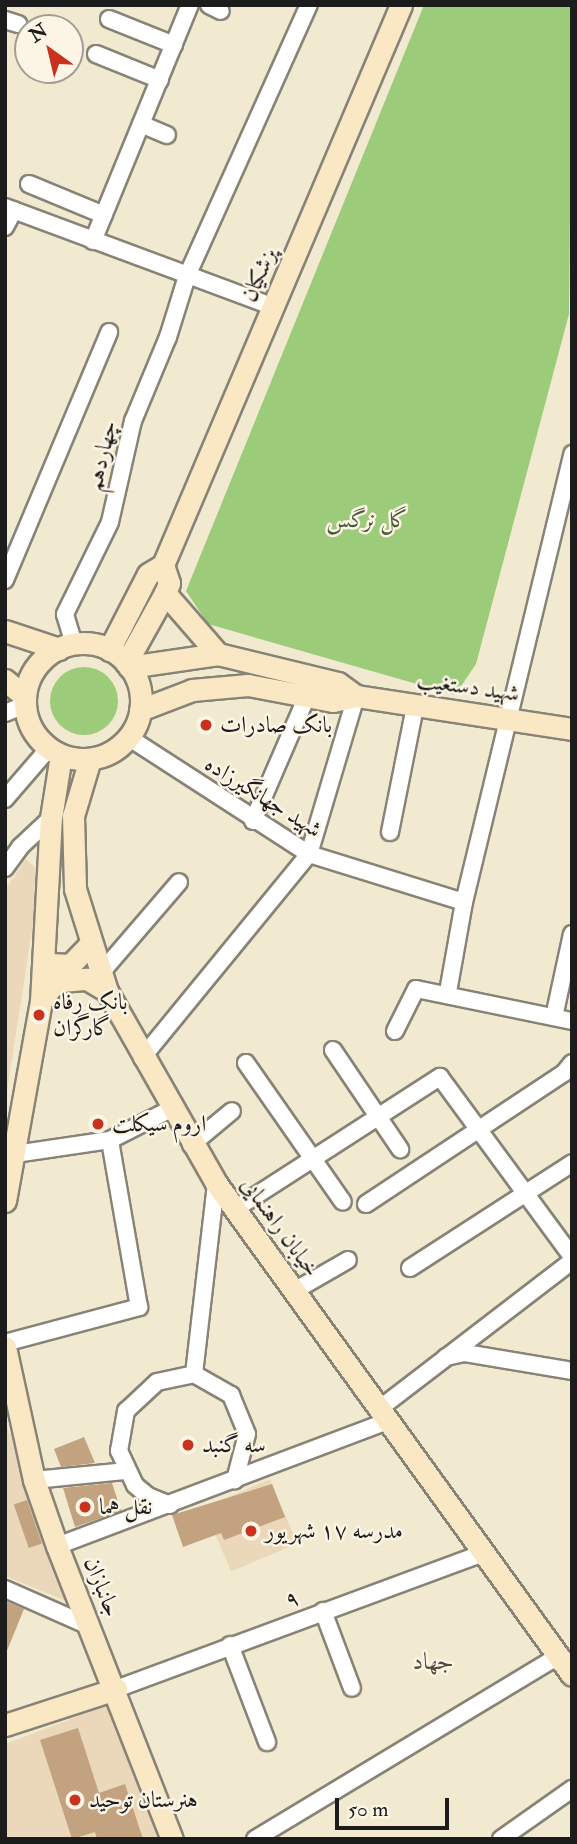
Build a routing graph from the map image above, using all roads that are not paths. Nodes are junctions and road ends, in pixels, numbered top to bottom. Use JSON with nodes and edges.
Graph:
{"nodes":[{"id":1,"x":190,"y":5,"type":"edge"},
{"id":2,"x":309,"y":5,"type":"edge"},
{"id":3,"x":401,"y":5,"type":"edge"},
{"id":4,"x":109,"y":19,"type":"dead end"},
{"id":5,"x":174,"y":45,"type":"junction"},
{"id":6,"x":96,"y":54,"type":"dead end"},
{"id":7,"x":160,"y":80,"type":"junction"},
{"id":8,"x":141,"y":124,"type":"junction"},
{"id":9,"x":167,"y":135,"type":"dead end"},
{"id":10,"x":29,"y":184,"type":"dead end"},
{"id":11,"x":9,"y":208,"type":"edge"},
{"id":12,"x":104,"y":215,"type":"junction"},
{"id":13,"x":5,"y":227,"type":"edge"},
{"id":14,"x":93,"y":240,"type":"junction"},
{"id":15,"x":187,"y":276,"type":"junction"},
{"id":16,"x":274,"y":307,"type":"junction"},
{"id":17,"x":110,"y":332,"type":"dead end"},
{"id":18,"x":572,"y":454,"type":"edge"},
{"id":19,"x":163,"y":565,"type":"junction"},
{"id":20,"x":5,"y":580,"type":"edge"},
{"id":21,"x":165,"y":593,"type":"junction"},
{"id":22,"x":5,"y":631,"type":"edge"},
{"id":23,"x":66,"y":646,"type":"junction"},
{"id":24,"x":218,"y":654,"type":"junction"},
{"id":25,"x":122,"y":660,"type":"junction"},
{"id":26,"x":5,"y":680,"type":"edge"},
{"id":27,"x":307,"y":696,"type":"junction"},
{"id":28,"x":356,"y":696,"type":"junction"},
{"id":29,"x":18,"y":705,"type":"edge"},
{"id":30,"x":415,"y":707,"type":"junction"},
{"id":31,"x":140,"y":710,"type":"junction"},
{"id":32,"x":506,"y":720,"type":"junction"},
{"id":33,"x":571,"y":727,"type":"edge"},
{"id":34,"x":128,"y":737,"type":"junction"},
{"id":35,"x":55,"y":752,"type":"junction"},
{"id":36,"x":90,"y":758,"type":"junction"},
{"id":37,"x":5,"y":799,"type":"edge"},
{"id":38,"x":51,"y":818,"type":"junction"},
{"id":39,"x":253,"y":821,"type":"junction"},
{"id":40,"x":390,"y":832,"type":"dead end"},
{"id":41,"x":309,"y":854,"type":"junction"},
{"id":42,"x":5,"y":868,"type":"edge"},
{"id":43,"x":179,"y":881,"type":"dead end"},
{"id":44,"x":464,"y":902,"type":"junction"},
{"id":45,"x":572,"y":934,"type":"edge"},
{"id":46,"x":91,"y":943,"type":"junction"},
{"id":47,"x":44,"y":958,"type":"junction"},
{"id":48,"x":104,"y":982,"type":"junction"},
{"id":49,"x":448,"y":992,"type":"junction"},
{"id":50,"x":41,"y":1001,"type":"junction"},
{"id":51,"x":554,"y":1017,"type":"junction"},
{"id":52,"x":572,"y":1021,"type":"edge"},
{"id":53,"x":395,"y":1031,"type":"dead end"},
{"id":54,"x":333,"y":1050,"type":"dead end"},
{"id":55,"x":142,"y":1058,"type":"junction"},
{"id":56,"x":246,"y":1063,"type":"dead end"},
{"id":57,"x":572,"y":1063,"type":"edge"},
{"id":58,"x":171,"y":1109,"type":"junction"},
{"id":59,"x":232,"y":1111,"type":"dead end"},
{"id":60,"x":377,"y":1118,"type":"junction"},
{"id":61,"x":478,"y":1129,"type":"junction"},
{"id":62,"x":110,"y":1140,"type":"junction"},
{"id":63,"x":191,"y":1144,"type":"junction"},
{"id":64,"x":400,"y":1149,"type":"dead end"},
{"id":65,"x":15,"y":1154,"type":"junction"},
{"id":66,"x":312,"y":1160,"type":"junction"},
{"id":67,"x":572,"y":1163,"type":"edge"},
{"id":68,"x":216,"y":1183,"type":"junction"},
{"id":69,"x":524,"y":1192,"type":"junction"},
{"id":70,"x":5,"y":1201,"type":"edge"},
{"id":71,"x":343,"y":1202,"type":"dead end"},
{"id":72,"x":366,"y":1204,"type":"dead end"},
{"id":73,"x":235,"y":1209,"type":"junction"},
{"id":74,"x":572,"y":1259,"type":"edge"},
{"id":75,"x":348,"y":1260,"type":"dead end"},
{"id":76,"x":410,"y":1268,"type":"dead end"},
{"id":77,"x":294,"y":1291,"type":"junction"},
{"id":78,"x":5,"y":1345,"type":"edge"},
{"id":79,"x":444,"y":1357,"type":"junction"},
{"id":80,"x":572,"y":1371,"type":"edge"},
{"id":81,"x":194,"y":1374,"type":"junction"},
{"id":82,"x":384,"y":1415,"type":"junction"},
{"id":83,"x":125,"y":1471,"type":"junction"},
{"id":84,"x":34,"y":1480,"type":"junction"},
{"id":85,"x":235,"y":1480,"type":"junction"},
{"id":86,"x":170,"y":1505,"type":"junction"},
{"id":87,"x":57,"y":1546,"type":"junction"},
{"id":88,"x":483,"y":1553,"type":"junction"},
{"id":89,"x":5,"y":1589,"type":"edge"},
{"id":90,"x":323,"y":1611,"type":"junction"},
{"id":91,"x":89,"y":1626,"type":"junction"},
{"id":92,"x":230,"y":1645,"type":"junction"},
{"id":93,"x":558,"y":1656,"type":"junction"},
{"id":94,"x":572,"y":1675,"type":"edge"},
{"id":95,"x":352,"y":1688,"type":"dead end"},
{"id":96,"x":116,"y":1689,"type":"junction"},
{"id":97,"x":5,"y":1725,"type":"edge"},
{"id":98,"x":267,"y":1742,"type":"dead end"},
{"id":99,"x":572,"y":1789,"type":"edge"},
{"id":100,"x":172,"y":1839,"type":"edge"},
{"id":101,"x":255,"y":1839,"type":"edge"},
{"id":102,"x":501,"y":1839,"type":"edge"}],
"edges":[{"from":1,"to":5,"type":"street"},
{"from":2,"to":15,"type":"street","name":"چهاردهم"},
{"from":3,"to":16,"type":"main road","name":"پزشکیان"},
{"from":4,"to":5,"type":"street"},
{"from":5,"to":7,"type":"street"},
{"from":6,"to":7,"type":"street"},
{"from":7,"to":8,"type":"street"},
{"from":8,"to":9,"type":"street"},
{"from":8,"to":12,"type":"street"},
{"from":10,"to":12,"type":"street"},
{"from":11,"to":13,"type":"street"},
{"from":11,"to":14,"type":"street"},
{"from":12,"to":14,"type":"street"},
{"from":14,"to":15,"type":"street"},
{"from":15,"to":16,"type":"street"},
{"from":15,"to":23,"type":"street","name":"چهاردهم"},
{"from":16,"to":19,"type":"main road","name":"پزشکیان"},
{"from":17,"to":20,"type":"street"},
{"from":18,"to":32,"type":"street"},
{"from":19,"to":21,"type":"main road","name":"پزشکیان"},
{"from":19,"to":25,"type":"main road","name":"پزشکیان"},
{"from":21,"to":24,"type":"main road"},
{"from":21,"to":25,"type":"main road"},
{"from":22,"to":23,"type":"main road"},
{"from":23,"to":25,"type":"main road"},
{"from":23,"to":29,"type":"main road"},
{"from":24,"to":25,"type":"main road"},
{"from":24,"to":28,"type":"main road"},
{"from":25,"to":31,"type":"main road"},
{"from":26,"to":29,"type":"main road"},
{"from":27,"to":28,"type":"main road"},
{"from":27,"to":31,"type":"main road"},
{"from":27,"to":39,"type":"street"},
{"from":28,"to":30,"type":"main road","name":"شهید دستغیب"},
{"from":28,"to":41,"type":"street"},
{"from":29,"to":35,"type":"main road"},
{"from":30,"to":32,"type":"main road","name":"شهید دستغیب"},
{"from":30,"to":40,"type":"street"},
{"from":31,"to":34,"type":"main road"},
{"from":32,"to":33,"type":"main road","name":"شهید دستغیب"},
{"from":32,"to":44,"type":"street"},
{"from":34,"to":36,"type":"main road"},
{"from":34,"to":39,"type":"street","name":"شهید جهانگیرزاده"},
{"from":35,"to":36,"type":"main road"},
{"from":35,"to":37,"type":"street"},
{"from":35,"to":38,"type":"main road"},
{"from":36,"to":46,"type":"main road","name":"خیابان راهنمایی"},
{"from":38,"to":42,"type":"street"},
{"from":38,"to":47,"type":"main road"},
{"from":39,"to":41,"type":"street","name":"شهید جهانگیرزاده"},
{"from":41,"to":44,"type":"street","name":"شهید جهانگیرزاده"},
{"from":41,"to":55,"type":"street"},
{"from":43,"to":48,"type":"street"},
{"from":44,"to":49,"type":"street"},
{"from":45,"to":51,"type":"street"},
{"from":46,"to":47,"type":"main road"},
{"from":46,"to":48,"type":"main road","name":"خیابان راهنمایی"},
{"from":47,"to":50,"type":"main road"},
{"from":48,"to":50,"type":"main road"},
{"from":48,"to":55,"type":"main road","name":"خیابان راهنمایی"},
{"from":49,"to":51,"type":"street"},
{"from":49,"to":53,"type":"street"},
{"from":50,"to":65,"type":"main road"},
{"from":51,"to":52,"type":"street"},
{"from":54,"to":60,"type":"street"},
{"from":55,"to":58,"type":"main road","name":"خیابان راهنمایی"},
{"from":56,"to":66,"type":"street"},
{"from":57,"to":61,"type":"street"},
{"from":58,"to":62,"type":"street"},
{"from":58,"to":63,"type":"main road","name":"خیابان راهنمایی"},
{"from":59,"to":63,"type":"street"},
{"from":60,"to":61,"type":"street"},
{"from":60,"to":64,"type":"street"},
{"from":60,"to":66,"type":"street"},
{"from":61,"to":69,"type":"street"},
{"from":61,"to":72,"type":"street"},
{"from":62,"to":65,"type":"street"},
{"from":62,"to":78,"type":"street"},
{"from":63,"to":68,"type":"main road","name":"خیابان راهنمایی"},
{"from":65,"to":70,"type":"main road"},
{"from":66,"to":71,"type":"street"},
{"from":66,"to":73,"type":"street"},
{"from":67,"to":69,"type":"street"},
{"from":68,"to":73,"type":"main road","name":"خیابان راهنمایی"},
{"from":68,"to":81,"type":"street"},
{"from":69,"to":74,"type":"street"},
{"from":69,"to":76,"type":"street"},
{"from":73,"to":77,"type":"main road","name":"خیابان راهنمایی"},
{"from":74,"to":79,"type":"street"},
{"from":75,"to":77,"type":"street"},
{"from":77,"to":82,"type":"main road","name":"خیابان راهنمایی"},
{"from":78,"to":84,"type":"main road","name":"جانبازان"},
{"from":79,"to":80,"type":"street"},
{"from":79,"to":82,"type":"street"},
{"from":81,"to":83,"type":"street"},
{"from":81,"to":85,"type":"street"},
{"from":82,"to":85,"type":"street"},
{"from":82,"to":88,"type":"main road","name":"خیابان راهنمایی"},
{"from":83,"to":84,"type":"street"},
{"from":83,"to":86,"type":"street"},
{"from":84,"to":87,"type":"main road","name":"جانبازان"},
{"from":85,"to":86,"type":"street"},
{"from":86,"to":87,"type":"street"},
{"from":87,"to":91,"type":"main road","name":"جانبازان"},
{"from":88,"to":90,"type":"street","name":"۹"},
{"from":88,"to":93,"type":"main road","name":"خیابان راهنمایی"},
{"from":89,"to":91,"type":"street"},
{"from":90,"to":92,"type":"street","name":"۹"},
{"from":90,"to":95,"type":"street"},
{"from":91,"to":96,"type":"main road","name":"جانبازان"},
{"from":92,"to":96,"type":"street","name":"۹"},
{"from":92,"to":98,"type":"street"},
{"from":93,"to":94,"type":"main road","name":"خیابان راهنمایی"},
{"from":93,"to":101,"type":"street"},
{"from":96,"to":97,"type":"main road"},
{"from":96,"to":100,"type":"main road","name":"جانبازان"},
{"from":99,"to":102,"type":"street"}]}
